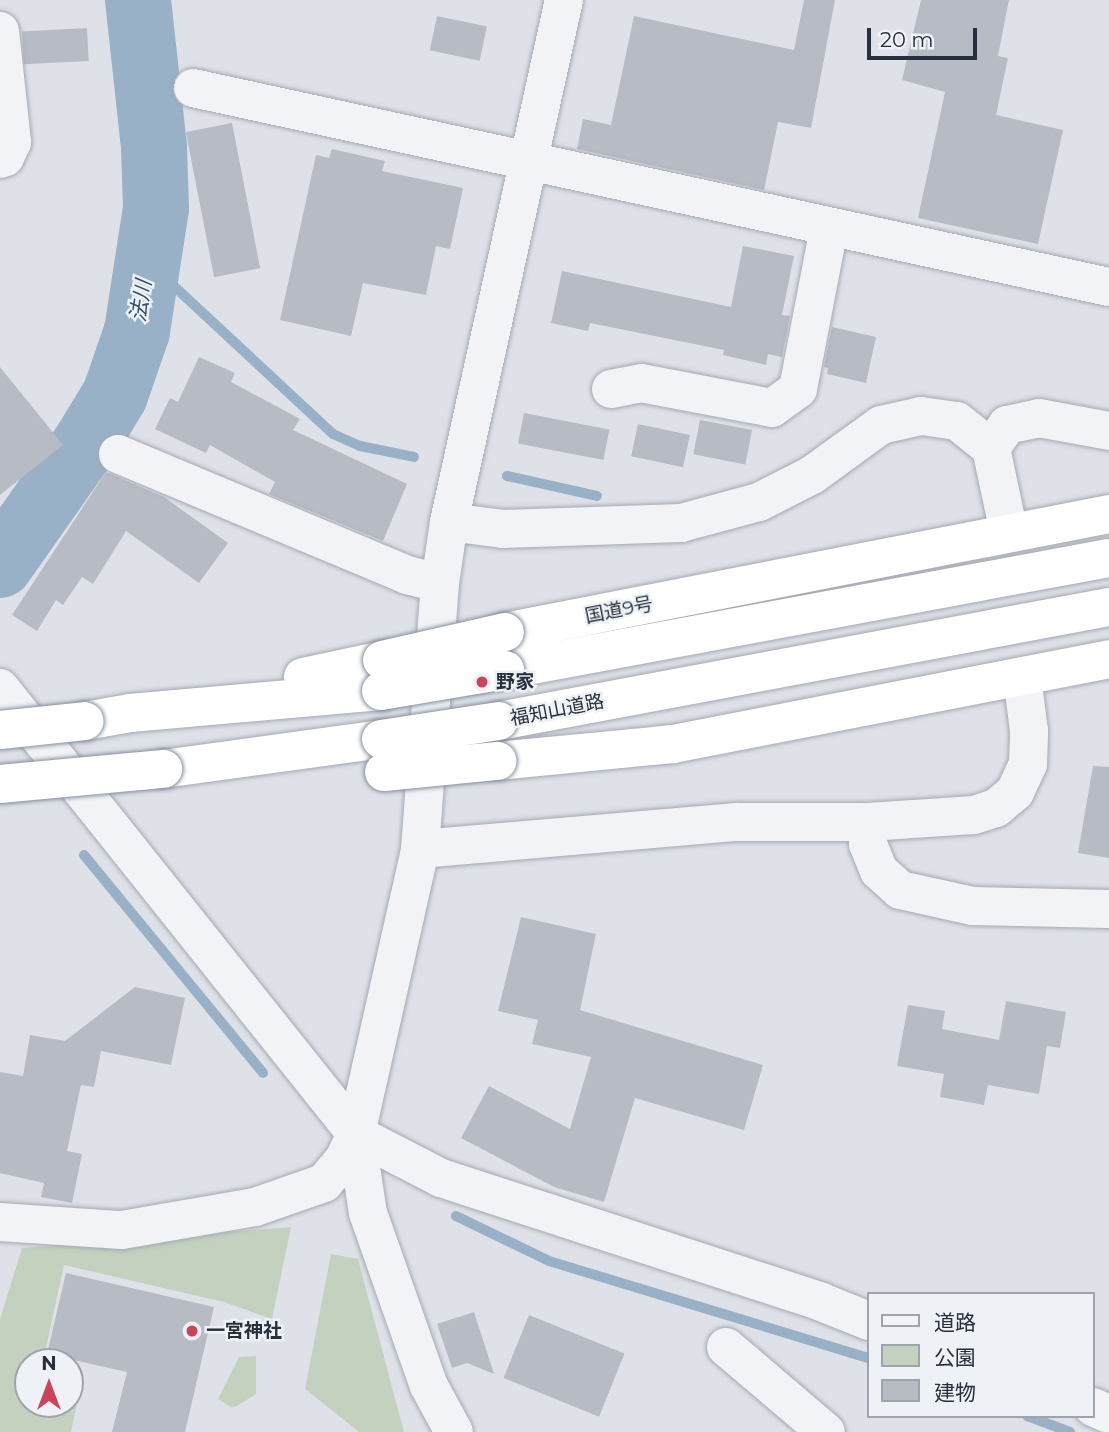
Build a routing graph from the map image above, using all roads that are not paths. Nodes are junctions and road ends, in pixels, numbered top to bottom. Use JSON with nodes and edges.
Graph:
{"nodes":[{"id":1,"x":564,"y":0,"type":"edge"},
{"id":2,"x":0,"y":31,"type":"edge"},
{"id":3,"x":193,"y":88,"type":"dead end"},
{"id":4,"x":0,"y":159,"type":"edge"},
{"id":5,"x":528,"y":162,"type":"junction"},
{"id":6,"x":829,"y":228,"type":"junction"},
{"id":7,"x":1109,"y":287,"type":"edge"},
{"id":8,"x":611,"y":389,"type":"dead end"},
{"id":9,"x":1109,"y":431,"type":"edge"},
{"id":10,"x":991,"y":448,"type":"junction"},
{"id":11,"x":118,"y":454,"type":"dead end"},
{"id":12,"x":1109,"y":514,"type":"edge"},
{"id":13,"x":449,"y":522,"type":"junction"},
{"id":14,"x":1009,"y":533,"type":"junction"},
{"id":15,"x":1109,"y":558,"type":"edge"},
{"id":16,"x":440,"y":583,"type":"junction"},
{"id":17,"x":1109,"y":607,"type":"edge"},
{"id":18,"x":1109,"y":659,"type":"edge"},
{"id":19,"x":382,"y":675,"type":"junction"},
{"id":20,"x":1022,"y":676,"type":"junction"},
{"id":21,"x":0,"y":688,"type":"edge"},
{"id":22,"x":0,"y":730,"type":"edge"},
{"id":23,"x":382,"y":755,"type":"junction"},
{"id":24,"x":0,"y":784,"type":"edge"},
{"id":25,"x":868,"y":822,"type":"junction"},
{"id":26,"x":420,"y":849,"type":"junction"},
{"id":27,"x":1109,"y":909,"type":"edge"},
{"id":28,"x":356,"y":1134,"type":"junction"},
{"id":29,"x":0,"y":1222,"type":"edge"},
{"id":30,"x":867,"y":1320,"type":"edge"},
{"id":31,"x":726,"y":1347,"type":"dead end"},
{"id":32,"x":429,"y":1386,"type":"junction"},
{"id":33,"x":429,"y":1432,"type":"edge"},
{"id":34,"x":454,"y":1432,"type":"edge"},
{"id":35,"x":826,"y":1432,"type":"edge"}],
"edges":[{"from":1,"to":5,"type":"street"},
{"from":2,"to":4,"type":"street"},
{"from":3,"to":5,"type":"street"},
{"from":5,"to":6,"type":"street"},
{"from":5,"to":13,"type":"street"},
{"from":6,"to":7,"type":"street"},
{"from":6,"to":8,"type":"street"},
{"from":9,"to":10,"type":"street"},
{"from":10,"to":13,"type":"street"},
{"from":10,"to":14,"type":"street"},
{"from":11,"to":16,"type":"street"},
{"from":12,"to":14,"type":"highway","name":"国道9号"},
{"from":13,"to":16,"type":"street"},
{"from":14,"to":19,"type":"highway","name":"国道9号","bridge":true},
{"from":15,"to":19,"type":"highway","bridge":true},
{"from":16,"to":26,"type":"street"},
{"from":17,"to":23,"type":"highway","name":"福知山道路","bridge":true},
{"from":18,"to":20,"type":"highway"},
{"from":19,"to":22,"type":"highway","name":"国道9号","bridge":true},
{"from":20,"to":23,"type":"highway","bridge":true},
{"from":20,"to":25,"type":"street"},
{"from":21,"to":28,"type":"street"},
{"from":23,"to":24,"type":"highway","bridge":true},
{"from":25,"to":26,"type":"street"},
{"from":25,"to":27,"type":"street"},
{"from":26,"to":28,"type":"street"},
{"from":28,"to":29,"type":"street"},
{"from":28,"to":30,"type":"street"},
{"from":28,"to":32,"type":"street"},
{"from":31,"to":35,"type":"street"},
{"from":32,"to":33,"type":"street"},
{"from":32,"to":34,"type":"street"}]}
